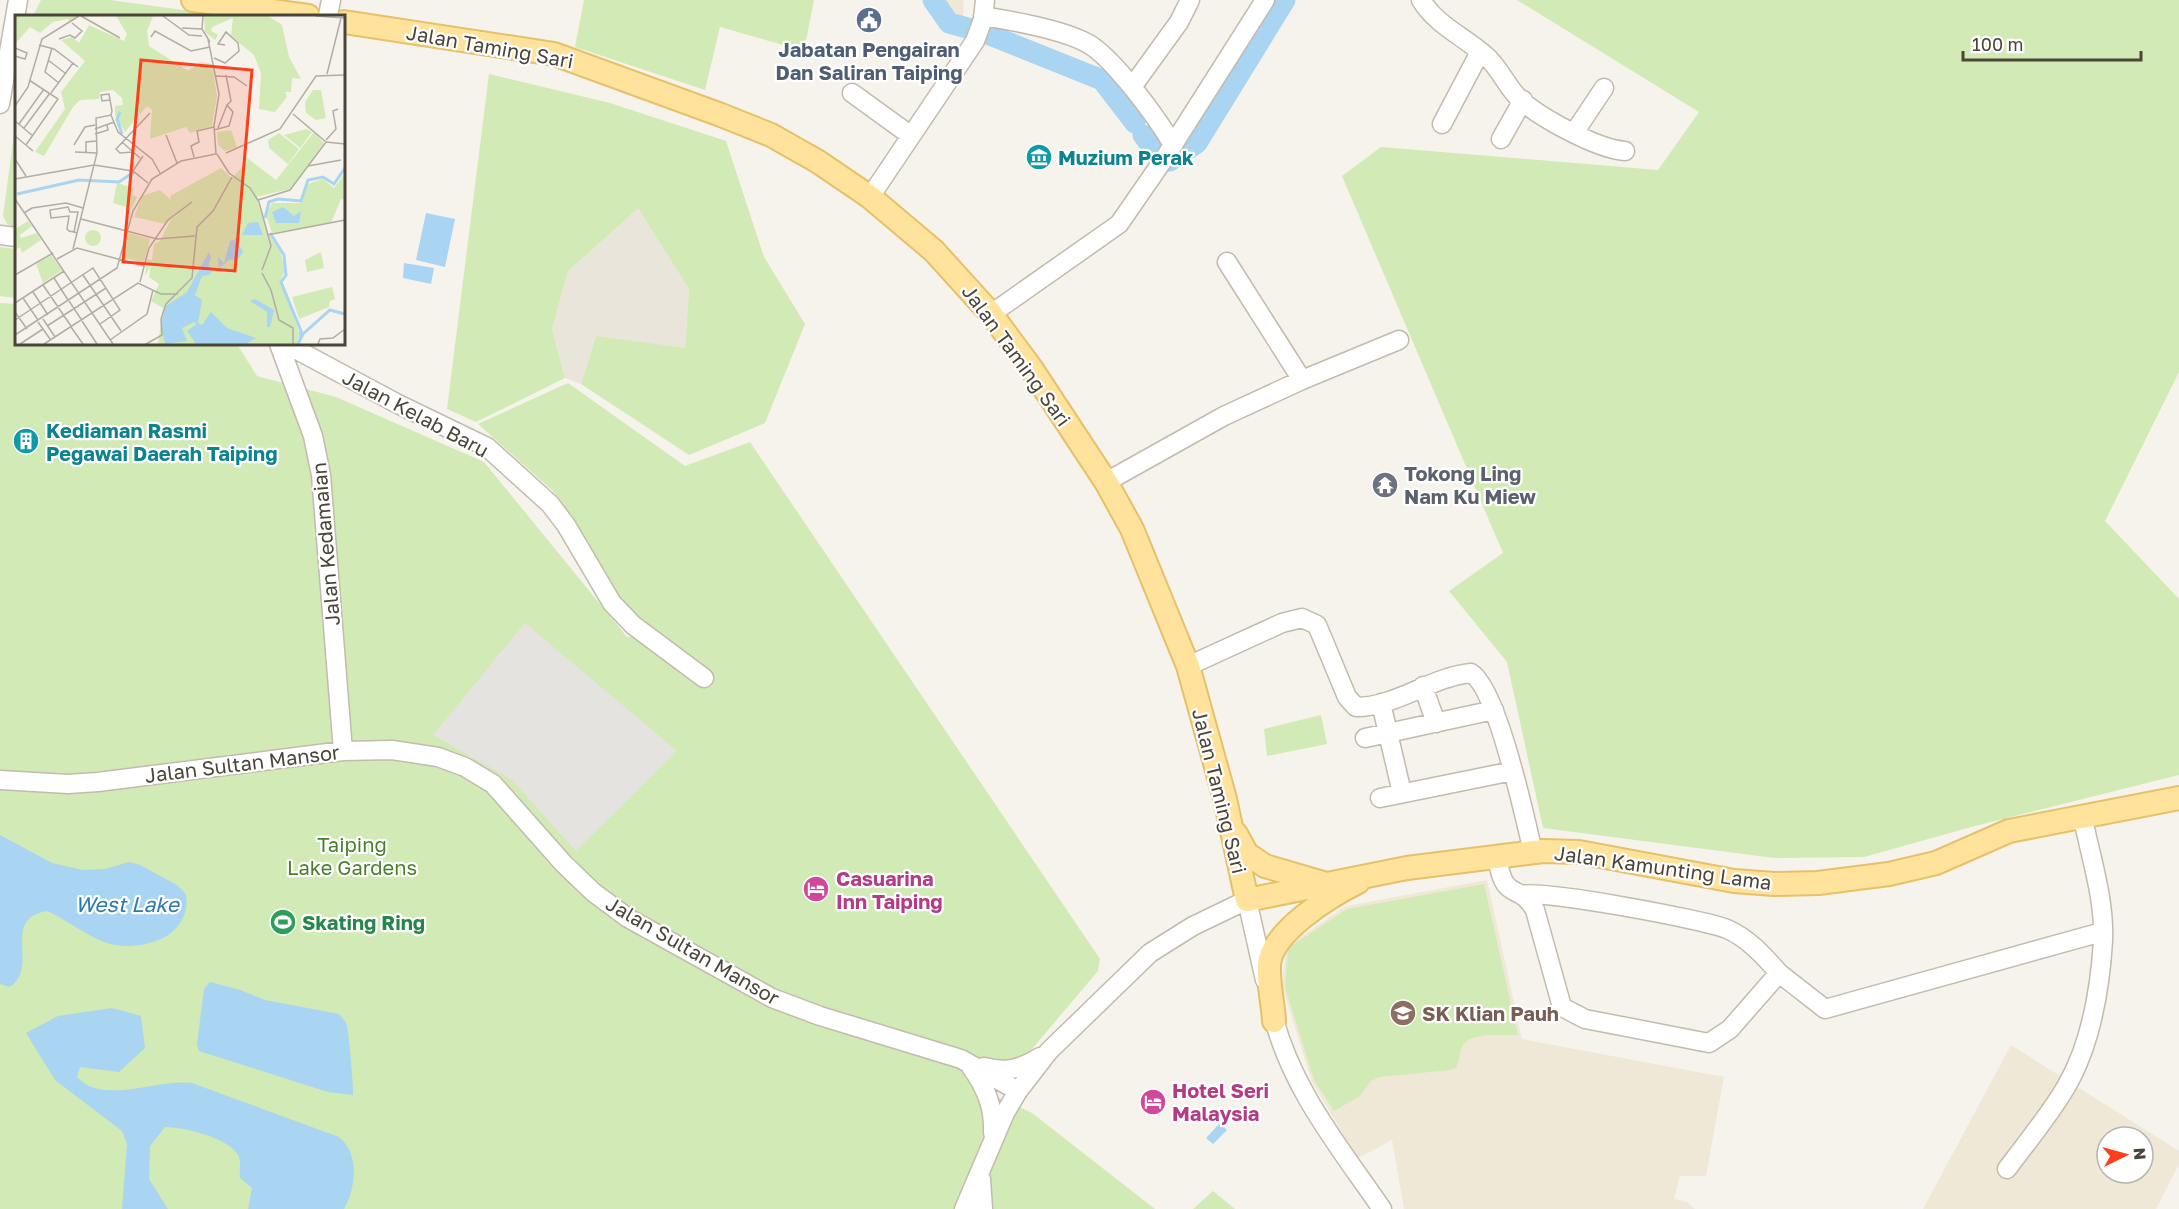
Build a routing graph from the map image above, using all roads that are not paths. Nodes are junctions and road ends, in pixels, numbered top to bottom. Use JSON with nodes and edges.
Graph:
{"nodes":[{"id":1,"x":18,"y":0,"type":"edge"},
{"id":2,"x":193,"y":0,"type":"edge"},
{"id":3,"x":331,"y":0,"type":"edge"},
{"id":4,"x":1265,"y":0,"type":"edge"},
{"id":5,"x":1421,"y":0,"type":"edge"},
{"id":6,"x":1184,"y":2,"type":"edge"},
{"id":7,"x":984,"y":8,"type":"edge"},
{"id":8,"x":15,"y":15,"type":"edge"},
{"id":9,"x":301,"y":15,"type":"edge"},
{"id":10,"x":328,"y":15,"type":"edge"},
{"id":11,"x":15,"y":17,"type":"edge"},
{"id":12,"x":345,"y":22,"type":"edge"},
{"id":13,"x":1480,"y":52,"type":"junction"},
{"id":14,"x":1132,"y":87,"type":"junction"},
{"id":15,"x":1604,"y":88,"type":"dead end"},
{"id":16,"x":852,"y":93,"type":"dead end"},
{"id":17,"x":1523,"y":100,"type":"junction"},
{"id":18,"x":0,"y":104,"type":"edge"},
{"id":19,"x":1442,"y":124,"type":"dead end"},
{"id":20,"x":1574,"y":133,"type":"junction"},
{"id":21,"x":910,"y":135,"type":"junction"},
{"id":22,"x":1501,"y":139,"type":"dead end"},
{"id":23,"x":1173,"y":146,"type":"junction"},
{"id":24,"x":1625,"y":151,"type":"dead end"},
{"id":25,"x":870,"y":197,"type":"junction"},
{"id":26,"x":0,"y":235,"type":"edge"},
{"id":27,"x":15,"y":237,"type":"edge"},
{"id":28,"x":1227,"y":262,"type":"dead end"},
{"id":29,"x":992,"y":314,"type":"junction"},
{"id":30,"x":1399,"y":340,"type":"dead end"},
{"id":31,"x":279,"y":345,"type":"edge"},
{"id":32,"x":288,"y":345,"type":"edge"},
{"id":33,"x":1302,"y":380,"type":"junction"},
{"id":34,"x":1106,"y":482,"type":"junction"},
{"id":35,"x":1188,"y":666,"type":"junction"},
{"id":36,"x":704,"y":678,"type":"dead end"},
{"id":37,"x":1423,"y":686,"type":"junction"},
{"id":38,"x":1381,"y":703,"type":"junction"},
{"id":39,"x":1494,"y":710,"type":"junction"},
{"id":40,"x":1436,"y":723,"type":"junction"},
{"id":41,"x":1389,"y":733,"type":"junction"},
{"id":42,"x":1365,"y":738,"type":"dead end"},
{"id":43,"x":343,"y":751,"type":"junction"},
{"id":44,"x":1513,"y":771,"type":"junction"},
{"id":45,"x":0,"y":780,"type":"edge"},
{"id":46,"x":1402,"y":793,"type":"junction"},
{"id":47,"x":1380,"y":798,"type":"dead end"},
{"id":48,"x":2179,"y":798,"type":"edge"},
{"id":49,"x":2083,"y":819,"type":"junction"},
{"id":50,"x":1232,"y":828,"type":"junction"},
{"id":51,"x":1533,"y":852,"type":"junction"},
{"id":52,"x":1497,"y":856,"type":"junction"},
{"id":53,"x":1372,"y":875,"type":"junction"},
{"id":54,"x":1326,"y":883,"type":"junction"},
{"id":55,"x":1521,"y":895,"type":"junction"},
{"id":56,"x":1247,"y":900,"type":"junction"},
{"id":57,"x":2102,"y":932,"type":"junction"},
{"id":58,"x":1779,"y":973,"type":"junction"},
{"id":59,"x":1274,"y":1021,"type":"junction"},
{"id":60,"x":1049,"y":1051,"type":"junction"},
{"id":61,"x":967,"y":1062,"type":"junction"},
{"id":62,"x":1018,"y":1091,"type":"junction"},
{"id":63,"x":992,"y":1140,"type":"junction"},
{"id":64,"x":2007,"y":1169,"type":"dead end"},
{"id":65,"x":982,"y":1171,"type":"junction"},
{"id":66,"x":964,"y":1209,"type":"edge"},
{"id":67,"x":983,"y":1209,"type":"edge"},
{"id":68,"x":1382,"y":1209,"type":"edge"}],
"edges":[{"from":1,"to":8,"type":"street"},
{"from":2,"to":9,"type":"main road"},
{"from":3,"to":10,"type":"street"},
{"from":4,"to":23,"type":"street"},
{"from":5,"to":13,"type":"street"},
{"from":6,"to":14,"type":"street"},
{"from":7,"to":14,"type":"street"},
{"from":7,"to":21,"type":"street"},
{"from":11,"to":18,"type":"street"},
{"from":12,"to":25,"type":"main road","name":"Jalan Taming Sari"},
{"from":13,"to":17,"type":"street"},
{"from":13,"to":19,"type":"street"},
{"from":14,"to":23,"type":"street"},
{"from":15,"to":20,"type":"street"},
{"from":16,"to":21,"type":"street"},
{"from":17,"to":20,"type":"street"},
{"from":17,"to":22,"type":"street"},
{"from":20,"to":24,"type":"street"},
{"from":21,"to":25,"type":"street"},
{"from":23,"to":29,"type":"street"},
{"from":25,"to":29,"type":"main road","name":"Jalan Taming Sari"},
{"from":26,"to":27,"type":"street"},
{"from":28,"to":33,"type":"street"},
{"from":29,"to":34,"type":"main road","name":"Jalan Taming Sari"},
{"from":30,"to":33,"type":"street"},
{"from":31,"to":43,"type":"street","name":"Jalan Kedamaian"},
{"from":32,"to":36,"type":"street","name":"Jalan Kelab Baru"},
{"from":33,"to":34,"type":"street"},
{"from":34,"to":35,"type":"main road","name":"Jalan Taming Sari"},
{"from":35,"to":38,"type":"street"},
{"from":35,"to":50,"type":"main road","name":"Jalan Taming Sari"},
{"from":37,"to":38,"type":"street"},
{"from":37,"to":39,"type":"street"},
{"from":37,"to":40,"type":"street"},
{"from":38,"to":41,"type":"street"},
{"from":39,"to":40,"type":"street"},
{"from":39,"to":44,"type":"street"},
{"from":40,"to":41,"type":"street"},
{"from":41,"to":42,"type":"street"},
{"from":41,"to":46,"type":"street"},
{"from":43,"to":45,"type":"street","name":"Jalan Sultan Mansor"},
{"from":43,"to":61,"type":"street","name":"Jalan Sultan Mansor"},
{"from":44,"to":46,"type":"street"},
{"from":44,"to":51,"type":"street"},
{"from":46,"to":47,"type":"street"},
{"from":48,"to":49,"type":"main road","name":"Jalan Kamunting Lama"},
{"from":49,"to":51,"type":"main road","name":"Jalan Kamunting Lama"},
{"from":49,"to":57,"type":"street"},
{"from":50,"to":54,"type":"main road"},
{"from":50,"to":56,"type":"main road","name":"Jalan Taming Sari"},
{"from":51,"to":52,"type":"main road","name":"Jalan Kamunting Lama"},
{"from":52,"to":53,"type":"main road","name":"Jalan Kamunting Lama"},
{"from":52,"to":55,"type":"street"},
{"from":53,"to":54,"type":"main road","name":"Jalan Kamunting Lama"},
{"from":53,"to":59,"type":"main road"},
{"from":54,"to":56,"type":"main road","name":"Jalan Kamunting Lama"},
{"from":55,"to":58,"type":"street"},
{"from":55,"to":58,"type":"street"},
{"from":56,"to":59,"type":"street"},
{"from":56,"to":60,"type":"street"},
{"from":57,"to":58,"type":"street"},
{"from":57,"to":64,"type":"street"},
{"from":59,"to":68,"type":"street"},
{"from":60,"to":61,"type":"street"},
{"from":60,"to":62,"type":"street"},
{"from":61,"to":62,"type":"street"},
{"from":61,"to":63,"type":"street"},
{"from":62,"to":63,"type":"street"},
{"from":63,"to":65,"type":"street"},
{"from":65,"to":66,"type":"street"},
{"from":65,"to":67,"type":"street"}]}
